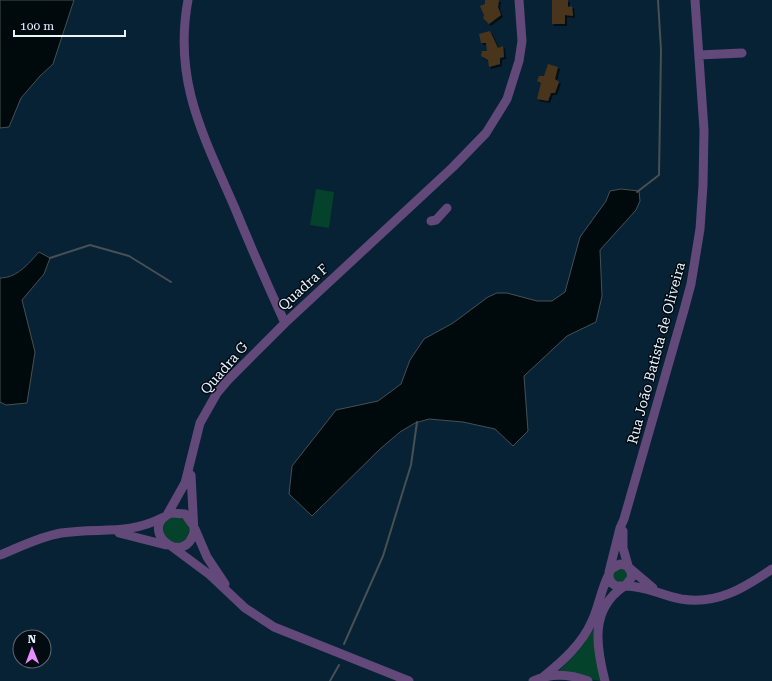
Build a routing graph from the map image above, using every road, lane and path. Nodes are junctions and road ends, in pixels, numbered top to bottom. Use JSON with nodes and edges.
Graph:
{"nodes":[{"id":1,"x":188,"y":0,"type":"edge"},
{"id":2,"x":519,"y":0,"type":"edge"},
{"id":3,"x":695,"y":0,"type":"edge"},
{"id":4,"x":742,"y":53,"type":"dead end"},
{"id":5,"x":699,"y":55,"type":"junction"},
{"id":6,"x":447,"y":208,"type":"dead end"},
{"id":7,"x":430,"y":221,"type":"dead end"},
{"id":8,"x":285,"y":323,"type":"junction"},
{"id":9,"x":190,"y":462,"type":"junction"},
{"id":10,"x":166,"y":516,"type":"junction"},
{"id":11,"x":624,"y":520,"type":"junction"},
{"id":12,"x":194,"y":526,"type":"junction"},
{"id":13,"x":107,"y":531,"type":"junction"},
{"id":14,"x":170,"y":546,"type":"junction"},
{"id":15,"x":0,"y":555,"type":"edge"},
{"id":16,"x":630,"y":569,"type":"junction"},
{"id":17,"x":772,"y":569,"type":"edge"},
{"id":18,"x":609,"y":573,"type":"junction"},
{"id":19,"x":624,"y":586,"type":"junction"},
{"id":20,"x":660,"y":592,"type":"junction"},
{"id":21,"x":235,"y":598,"type":"junction"},
{"id":22,"x":543,"y":677,"type":"junction"},
{"id":23,"x":409,"y":681,"type":"edge"},
{"id":24,"x":533,"y":681,"type":"edge"},
{"id":25,"x":588,"y":681,"type":"edge"},
{"id":26,"x":605,"y":681,"type":"edge"}],
"edges":[{"from":1,"to":8,"type":"street","name":"Quadra F"},
{"from":2,"to":8,"type":"street","name":"Quadra F"},
{"from":3,"to":5,"type":"street","name":"Rua João Batista de Oliveira"},
{"from":4,"to":5,"type":"street"},
{"from":5,"to":11,"type":"street","name":"Rua João Batista de Oliveira"},
{"from":6,"to":7,"type":"street"},
{"from":8,"to":9,"type":"street","name":"Quadra G"},
{"from":9,"to":10,"type":"street","name":"Quadra G"},
{"from":9,"to":12,"type":"street","name":"Quadra G"},
{"from":10,"to":12,"type":"street"},
{"from":10,"to":13,"type":"street"},
{"from":10,"to":14,"type":"street"},
{"from":11,"to":16,"type":"street","name":"Rua João Batista de Oliveira"},
{"from":11,"to":18,"type":"street","name":"Rua João Batista de Oliveira"},
{"from":12,"to":14,"type":"street"},
{"from":12,"to":21,"type":"street"},
{"from":13,"to":14,"type":"street"},
{"from":13,"to":15,"type":"street"},
{"from":14,"to":21,"type":"street"},
{"from":16,"to":18,"type":"street"},
{"from":16,"to":19,"type":"street"},
{"from":16,"to":20,"type":"street"},
{"from":17,"to":20,"type":"street"},
{"from":18,"to":19,"type":"street"},
{"from":18,"to":22,"type":"street","name":"Rua João Batista de Oliveira"},
{"from":19,"to":20,"type":"street"},
{"from":19,"to":26,"type":"street"},
{"from":21,"to":23,"type":"street"},
{"from":22,"to":24,"type":"street"},
{"from":22,"to":25,"type":"street"}]}
